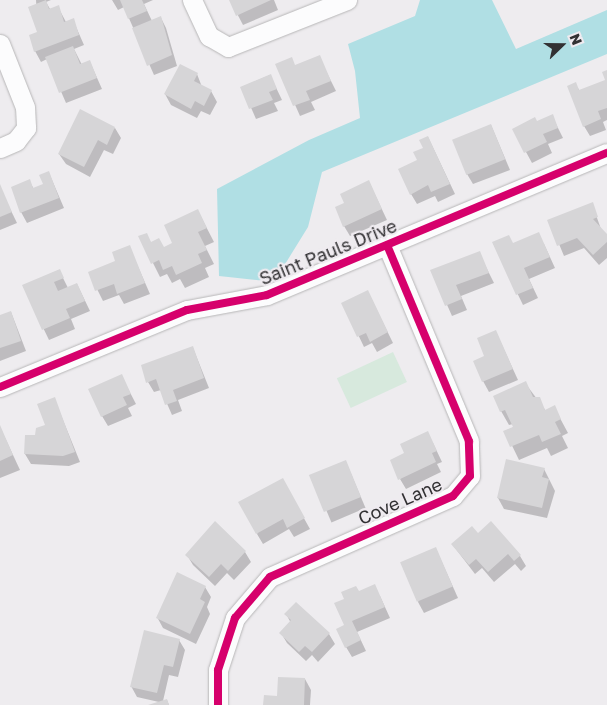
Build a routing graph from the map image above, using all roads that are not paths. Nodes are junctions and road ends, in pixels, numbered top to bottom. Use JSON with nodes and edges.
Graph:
{"nodes":[{"id":1,"x":192,"y":0,"type":"edge"},
{"id":2,"x":347,"y":0,"type":"edge"},
{"id":3,"x":0,"y":44,"type":"edge"},
{"id":4,"x":0,"y":148,"type":"edge"},
{"id":5,"x":607,"y":153,"type":"edge"},
{"id":6,"x":387,"y":245,"type":"junction"},
{"id":7,"x":0,"y":387,"type":"edge"},
{"id":8,"x":218,"y":705,"type":"edge"}],
"edges":[{"from":1,"to":2,"type":"street"},
{"from":3,"to":4,"type":"street"},
{"from":5,"to":6,"type":"street","name":"Saint Pauls Drive"},
{"from":6,"to":7,"type":"street","name":"Saint Pauls Drive"},
{"from":6,"to":8,"type":"street","name":"Cove Lane"}]}
